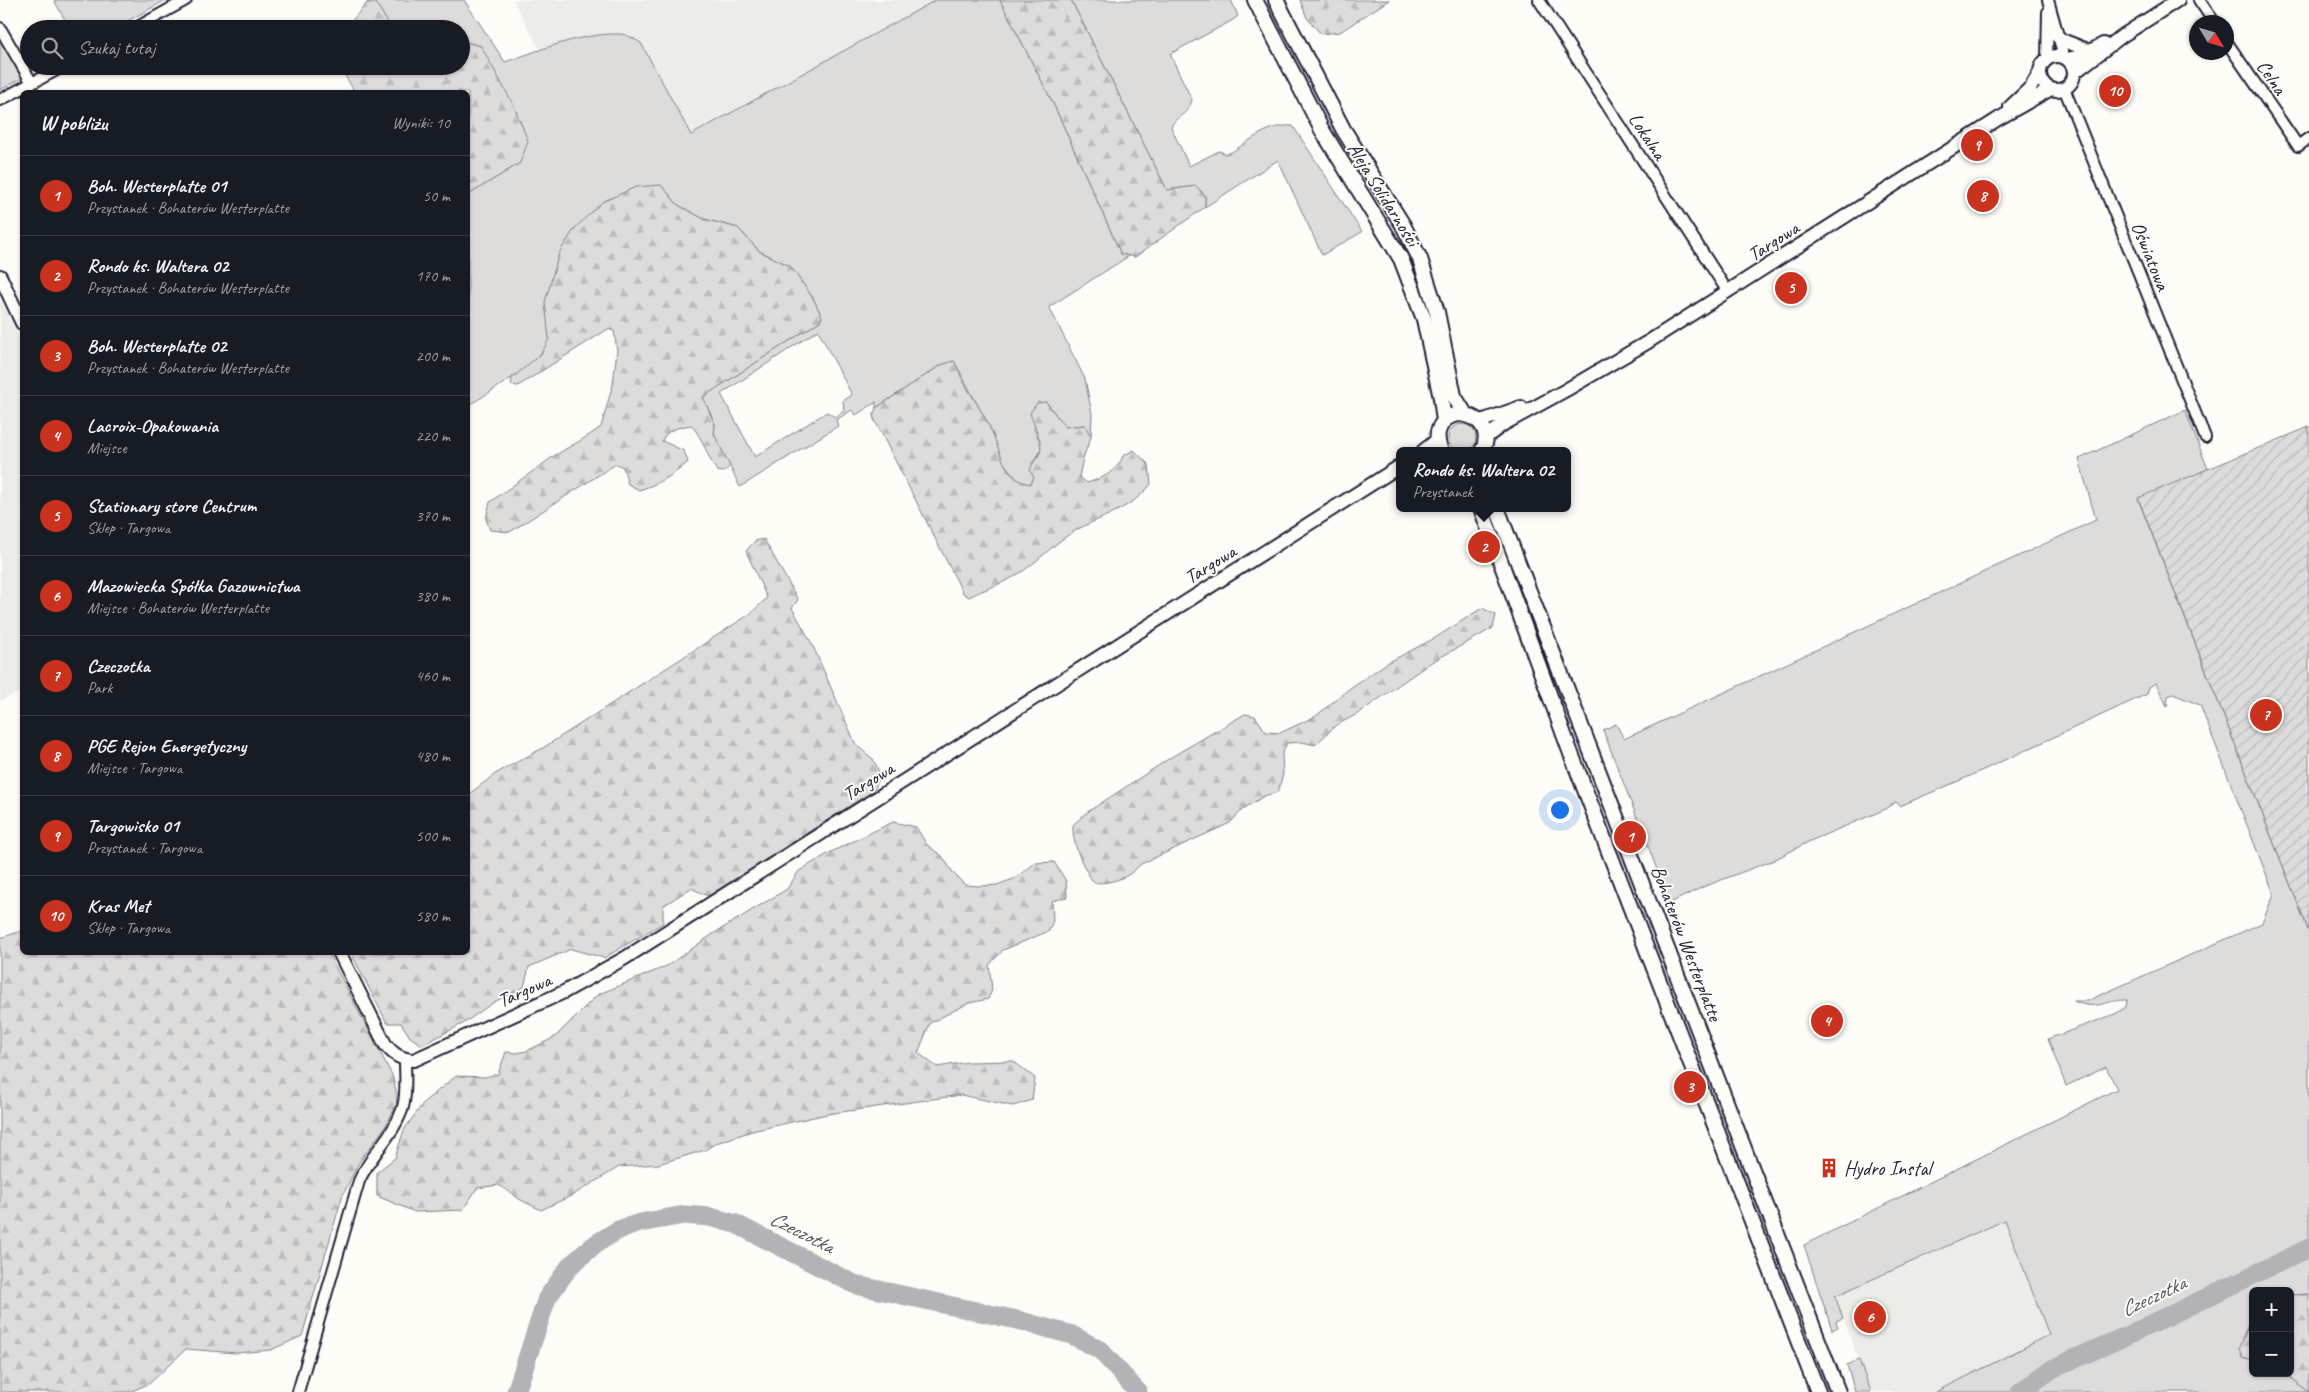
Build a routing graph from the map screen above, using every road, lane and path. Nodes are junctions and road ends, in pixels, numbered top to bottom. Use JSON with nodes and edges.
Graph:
{"nodes":[{"id":1,"x":186,"y":0,"type":"edge"},
{"id":2,"x":1255,"y":0,"type":"edge"},
{"id":3,"x":1276,"y":0,"type":"edge"},
{"id":4,"x":1539,"y":0,"type":"edge"},
{"id":5,"x":2178,"y":0,"type":"edge"},
{"id":6,"x":2199,"y":0,"type":"edge"},
{"id":7,"x":2048,"y":1,"type":"edge"},
{"id":8,"x":2209,"y":15,"type":"edge"},
{"id":9,"x":150,"y":20,"type":"edge"},
{"id":10,"x":0,"y":28,"type":"edge"},
{"id":11,"x":2057,"y":36,"type":"junction"},
{"id":12,"x":2122,"y":36,"type":"junction"},
{"id":13,"x":2090,"y":51,"type":"junction"},
{"id":14,"x":2234,"y":53,"type":"edge"},
{"id":15,"x":2066,"y":58,"type":"junction"},
{"id":16,"x":2047,"y":59,"type":"junction"},
{"id":17,"x":20,"y":62,"type":"edge"},
{"id":18,"x":2040,"y":72,"type":"junction"},
{"id":19,"x":2074,"y":73,"type":"junction"},
{"id":20,"x":27,"y":75,"type":"edge"},
{"id":21,"x":47,"y":75,"type":"edge"},
{"id":22,"x":32,"y":83,"type":"junction"},
{"id":23,"x":2064,"y":88,"type":"junction"},
{"id":24,"x":2051,"y":89,"type":"junction"},
{"id":25,"x":0,"y":100,"type":"edge"},
{"id":26,"x":1998,"y":119,"type":"junction"},
{"id":27,"x":2309,"y":138,"type":"edge"},
{"id":28,"x":0,"y":276,"type":"edge"},
{"id":29,"x":1728,"y":292,"type":"junction"},
{"id":30,"x":20,"y":318,"type":"edge"},
{"id":31,"x":1566,"y":390,"type":"junction"},
{"id":32,"x":1465,"y":414,"type":"junction"},
{"id":33,"x":1478,"y":420,"type":"junction"},
{"id":34,"x":1444,"y":421,"type":"junction"},
{"id":35,"x":2205,"y":437,"type":"dead end"},
{"id":36,"x":1484,"y":444,"type":"edge"},
{"id":37,"x":1439,"y":446,"type":"edge"},
{"id":38,"x":1396,"y":469,"type":"edge"},
{"id":39,"x":1396,"y":476,"type":"edge"},
{"id":40,"x":1330,"y":512,"type":"junction"},
{"id":41,"x":1482,"y":512,"type":"edge"},
{"id":42,"x":1499,"y":512,"type":"edge"},
{"id":43,"x":340,"y":955,"type":"edge"},
{"id":44,"x":410,"y":1060,"type":"junction"},
{"id":45,"x":298,"y":1392,"type":"edge"},
{"id":46,"x":1818,"y":1392,"type":"edge"},
{"id":47,"x":1838,"y":1392,"type":"edge"}],
"edges":[{"from":1,"to":9,"type":"street"},
{"from":2,"to":34,"type":"main road","name":"Aleja Solidarności"},
{"from":3,"to":32,"type":"main road","name":"Aleja Solidarności"},
{"from":4,"to":29,"type":"street","name":"Lokalna"},
{"from":5,"to":12,"type":"street"},
{"from":6,"to":8,"type":"street"},
{"from":7,"to":11,"type":"street"},
{"from":7,"to":16,"type":"street"},
{"from":10,"to":17,"type":"street"},
{"from":11,"to":13,"type":"street"},
{"from":11,"to":15,"type":"street"},
{"from":12,"to":13,"type":"street"},
{"from":12,"to":19,"type":"street"},
{"from":13,"to":15,"type":"street"},
{"from":14,"to":27,"type":"street","name":"Celna"},
{"from":15,"to":16,"type":"street"},
{"from":15,"to":19,"type":"street"},
{"from":16,"to":18,"type":"street"},
{"from":18,"to":24,"type":"street"},
{"from":18,"to":26,"type":"street","name":"Targowa"},
{"from":19,"to":23,"type":"street"},
{"from":20,"to":22,"type":"street"},
{"from":21,"to":22,"type":"street"},
{"from":22,"to":25,"type":"street"},
{"from":23,"to":24,"type":"street"},
{"from":23,"to":35,"type":"street","name":"Oświatowa"},
{"from":24,"to":26,"type":"street","name":"Targowa"},
{"from":26,"to":29,"type":"street","name":"Targowa"},
{"from":28,"to":30,"type":"street"},
{"from":29,"to":31,"type":"street","name":"Targowa"},
{"from":31,"to":33,"type":"street","name":"Targowa"},
{"from":31,"to":36,"type":"street","name":"Targowa"},
{"from":32,"to":33,"type":"main road"},
{"from":32,"to":34,"type":"main road"},
{"from":33,"to":36,"type":"main road"},
{"from":34,"to":37,"type":"main road"},
{"from":38,"to":40,"type":"street","name":"Targowa"},
{"from":39,"to":40,"type":"street","name":"Targowa"},
{"from":40,"to":44,"type":"street","name":"Targowa"},
{"from":41,"to":46,"type":"main road","name":"Bohaterów Westerplatte"},
{"from":42,"to":47,"type":"main road","name":"Bohaterów Westerplatte"},
{"from":43,"to":44,"type":"street"},
{"from":44,"to":45,"type":"street"}]}
